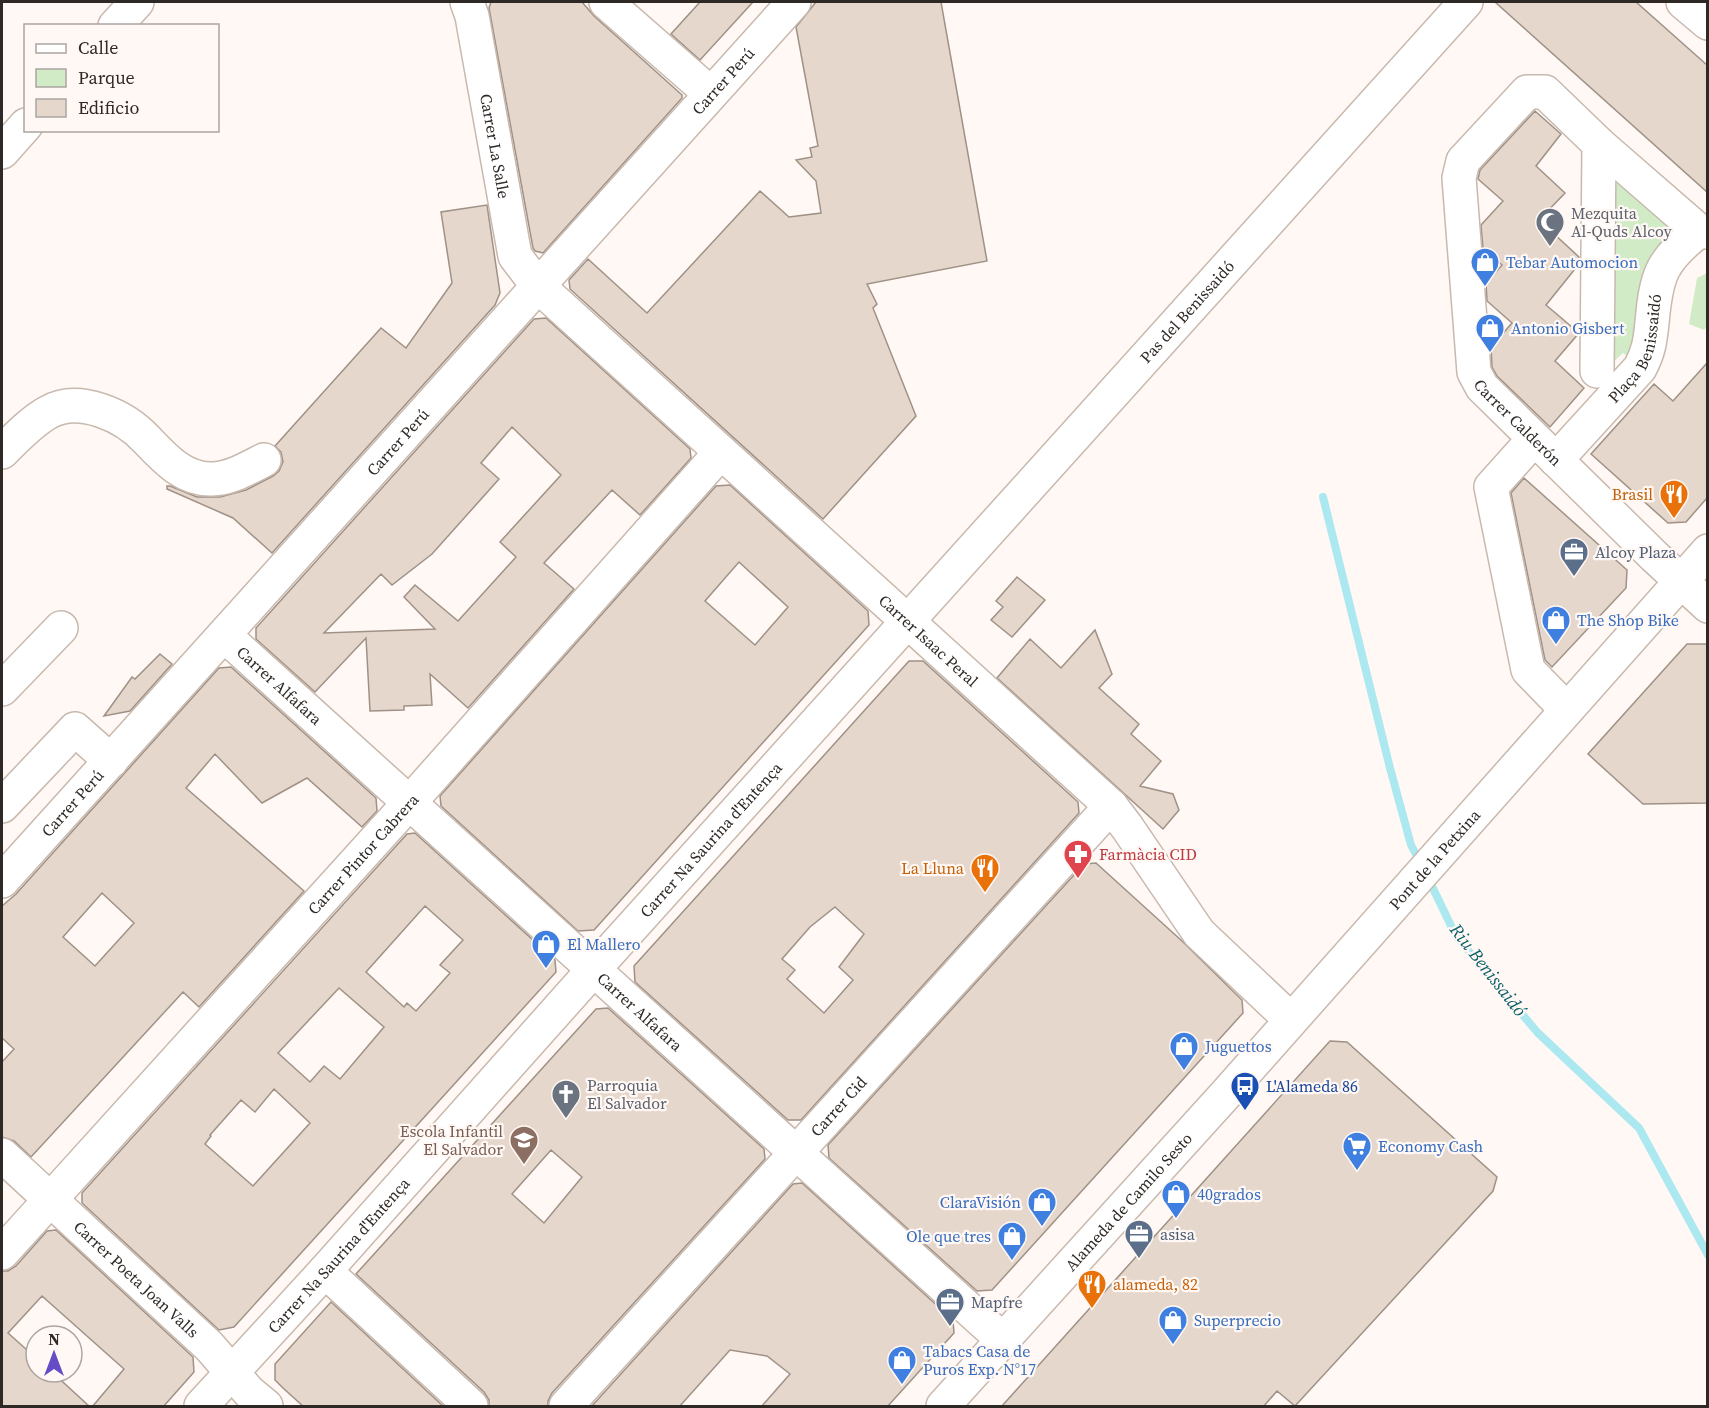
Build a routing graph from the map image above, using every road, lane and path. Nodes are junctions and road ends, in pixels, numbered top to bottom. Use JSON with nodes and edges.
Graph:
{"nodes":[{"id":1,"x":137,"y":2,"type":"edge"},
{"id":2,"x":467,"y":2,"type":"edge"},
{"id":3,"x":606,"y":2,"type":"edge"},
{"id":4,"x":794,"y":2,"type":"edge"},
{"id":5,"x":1466,"y":2,"type":"edge"},
{"id":6,"x":1683,"y":2,"type":"edge"},
{"id":7,"x":1707,"y":23,"type":"edge"},
{"id":8,"x":117,"y":24,"type":"edge"},
{"id":9,"x":1527,"y":92,"type":"joint"},
{"id":10,"x":711,"y":94,"type":"junction"},
{"id":11,"x":24,"y":127,"type":"edge"},
{"id":12,"x":1599,"y":144,"type":"junction"},
{"id":13,"x":2,"y":152,"type":"edge"},
{"id":14,"x":1703,"y":232,"type":"edge"},
{"id":15,"x":537,"y":285,"type":"junction"},
{"id":16,"x":1597,"y":371,"type":"dead end"},
{"id":17,"x":1545,"y":449,"type":"junction"},
{"id":18,"x":2,"y":452,"type":"edge"},
{"id":19,"x":721,"y":452,"type":"junction"},
{"id":20,"x":264,"y":460,"type":"dead end"},
{"id":21,"x":1707,"y":551,"type":"edge"},
{"id":22,"x":1680,"y":581,"type":"junction"},
{"id":23,"x":1707,"y":606,"type":"edge"},
{"id":24,"x":907,"y":621,"type":"junction"},
{"id":25,"x":61,"y":628,"type":"dead end"},
{"id":26,"x":224,"y":635,"type":"junction"},
{"id":27,"x":2,"y":689,"type":"edge"},
{"id":28,"x":1561,"y":715,"type":"junction"},
{"id":29,"x":111,"y":761,"type":"junction"},
{"id":30,"x":410,"y":801,"type":"junction"},
{"id":31,"x":2,"y":806,"type":"edge"},
{"id":32,"x":1111,"y":806,"type":"junction"},
{"id":33,"x":2,"y":881,"type":"edge"},
{"id":34,"x":594,"y":969,"type":"junction"},
{"id":35,"x":1312,"y":996,"type":"joint"},
{"id":36,"x":1291,"y":1020,"type":"junction"},
{"id":37,"x":797,"y":1152,"type":"junction"},
{"id":38,"x":2,"y":1155,"type":"edge"},
{"id":39,"x":50,"y":1199,"type":"junction"},
{"id":40,"x":2,"y":1253,"type":"edge"},
{"id":41,"x":325,"y":1271,"type":"junction"},
{"id":42,"x":1003,"y":1340,"type":"junction"},
{"id":43,"x":232,"y":1372,"type":"junction"},
{"id":44,"x":201,"y":1407,"type":"edge"},
{"id":45,"x":266,"y":1407,"type":"edge"},
{"id":46,"x":471,"y":1407,"type":"edge"},
{"id":47,"x":566,"y":1407,"type":"edge"},
{"id":48,"x":943,"y":1407,"type":"edge"}],
"edges":[{"from":1,"to":8,"type":"street"},
{"from":2,"to":15,"type":"street","name":"Carrer La Salle"},
{"from":3,"to":10,"type":"street"},
{"from":4,"to":10,"type":"street","name":"Carrer Perú"},
{"from":5,"to":24,"type":"street","name":"Pas del Benissaidó"},
{"from":6,"to":7,"type":"street"},
{"from":9,"to":12,"type":"street","name":"Plaça Benissaidó"},
{"from":9,"to":17,"type":"street","name":"Carrer Calderón"},
{"from":10,"to":15,"type":"street","name":"Carrer Perú"},
{"from":11,"to":13,"type":"street"},
{"from":12,"to":14,"type":"street","name":"Plaça Benissaidó"},
{"from":12,"to":16,"type":"street","name":"Plaça Benissaidó"},
{"from":14,"to":17,"type":"street","name":"Plaça Benissaidó"},
{"from":15,"to":19,"type":"street","name":"Carrer Isaac Peral"},
{"from":15,"to":26,"type":"street","name":"Carrer Perú"},
{"from":17,"to":22,"type":"street","name":"Carrer Calderón"},
{"from":17,"to":28,"type":"street","name":"Plaça Benissaidó"},
{"from":18,"to":20,"type":"street"},
{"from":19,"to":24,"type":"street","name":"Carrer Isaac Peral"},
{"from":19,"to":30,"type":"street","name":"Carrer Pintor Cabrera"},
{"from":21,"to":22,"type":"street","name":"Pont de la Petxina"},
{"from":22,"to":23,"type":"street","name":"Carrer Calderón"},
{"from":22,"to":28,"type":"street","name":"Pont de la Petxina"},
{"from":24,"to":32,"type":"street","name":"Carrer Isaac Peral"},
{"from":24,"to":34,"type":"street","name":"Carrer Na Saurina d'Entença"},
{"from":25,"to":27,"type":"street"},
{"from":26,"to":29,"type":"street","name":"Carrer Perú"},
{"from":26,"to":30,"type":"street","name":"Carrer Alfafara"},
{"from":28,"to":35,"type":"street","name":"Pont de la Petxina"},
{"from":29,"to":31,"type":"street"},
{"from":29,"to":33,"type":"street","name":"Carrer Perú"},
{"from":30,"to":34,"type":"street","name":"Carrer Alfafara"},
{"from":30,"to":39,"type":"street","name":"Carrer Pintor Cabrera"},
{"from":32,"to":36,"type":"street","name":"Carrer Isaac Peral"},
{"from":32,"to":37,"type":"street","name":"Carrer Cid"},
{"from":34,"to":37,"type":"street","name":"Carrer Alfafara"},
{"from":34,"to":41,"type":"street","name":"Carrer Na Saurina d'Entença"},
{"from":35,"to":36,"type":"street","name":"Alameda de Camilo Sesto"},
{"from":36,"to":42,"type":"street","name":"Alameda de Camilo Sesto"},
{"from":37,"to":42,"type":"street","name":"Carrer Alfafara"},
{"from":37,"to":47,"type":"street","name":"Carrer Cid"},
{"from":38,"to":39,"type":"street","name":"Carrer Poeta Joan Valls"},
{"from":39,"to":40,"type":"street","name":"Carrer Pintor Cabrera"},
{"from":39,"to":43,"type":"street","name":"Carrer Poeta Joan Valls"},
{"from":41,"to":43,"type":"street","name":"Carrer Na Saurina d'Entença"},
{"from":41,"to":46,"type":"street"},
{"from":42,"to":48,"type":"street","name":"Alameda de Camilo Sesto"},
{"from":43,"to":44,"type":"street","name":"Carrer Na Saurina d'Entença"},
{"from":43,"to":45,"type":"street","name":"Carrer Poeta Joan Valls"}]}
